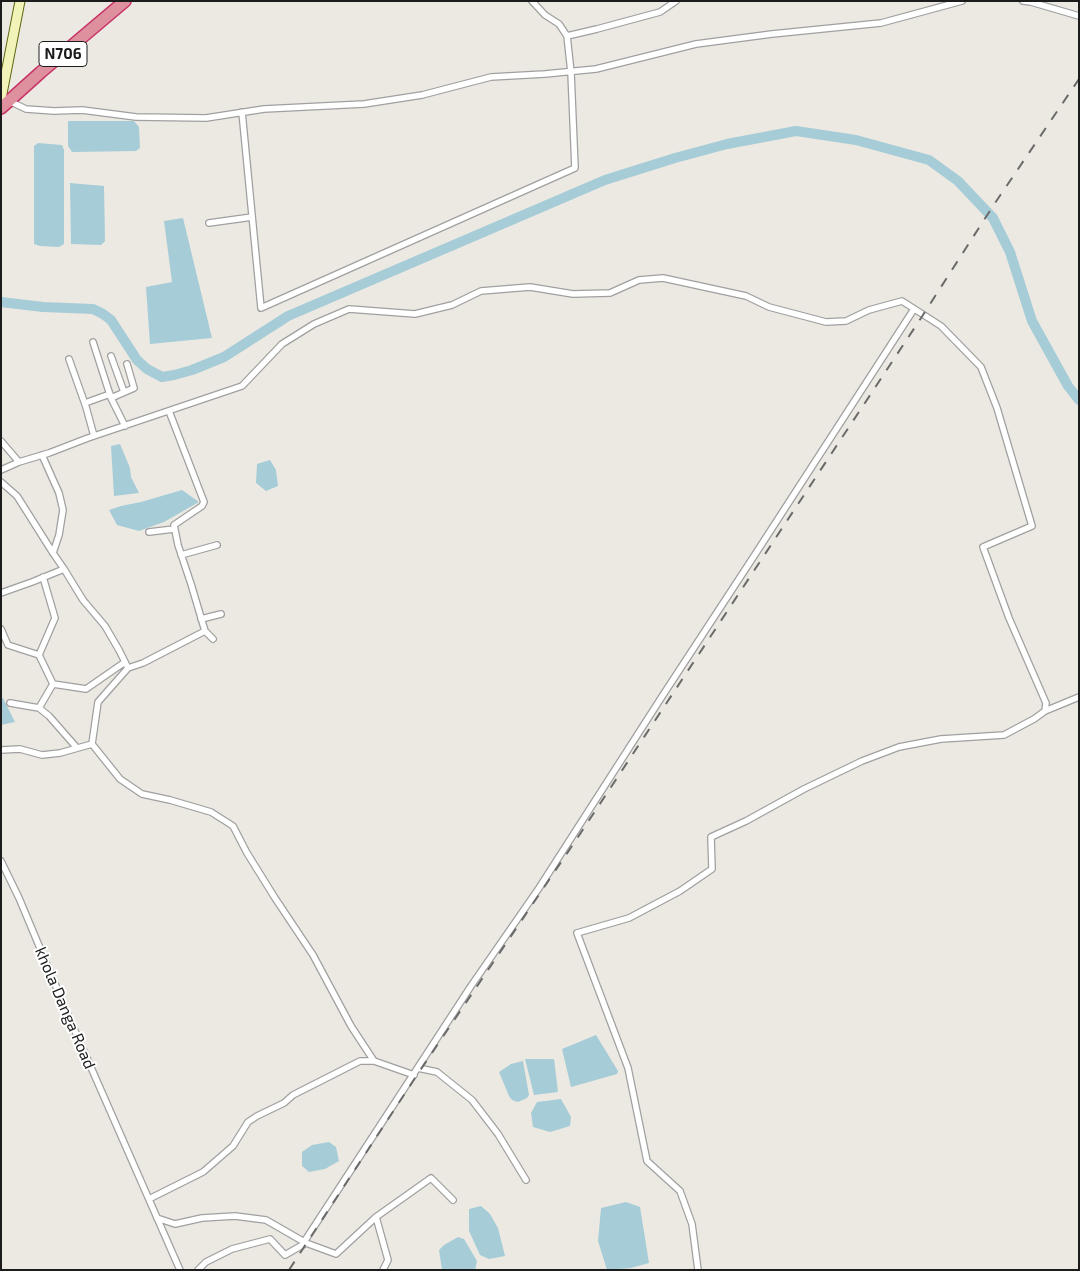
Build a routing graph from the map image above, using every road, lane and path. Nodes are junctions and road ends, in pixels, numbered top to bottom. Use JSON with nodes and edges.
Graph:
{"nodes":[{"id":1,"x":20,"y":1,"type":"edge"},
{"id":2,"x":126,"y":1,"type":"edge"},
{"id":3,"x":532,"y":1,"type":"edge"},
{"id":4,"x":676,"y":1,"type":"edge"},
{"id":5,"x":962,"y":1,"type":"edge"},
{"id":6,"x":1023,"y":1,"type":"edge"},
{"id":7,"x":1079,"y":16,"type":"edge"},
{"id":8,"x":566,"y":36,"type":"junction"},
{"id":9,"x":5,"y":62,"type":"edge"},
{"id":10,"x":571,"y":72,"type":"junction"},
{"id":11,"x":4,"y":103,"type":"edge"},
{"id":12,"x":242,"y":112,"type":"junction"},
{"id":13,"x":252,"y":217,"type":"junction"},
{"id":14,"x":208,"y":223,"type":"dead end"},
{"id":15,"x":914,"y":309,"type":"junction"},
{"id":16,"x":93,"y":342,"type":"dead end"},
{"id":17,"x":111,"y":356,"type":"dead end"},
{"id":18,"x":69,"y":359,"type":"dead end"},
{"id":19,"x":127,"y":364,"type":"dead end"},
{"id":20,"x":124,"y":392,"type":"junction"},
{"id":21,"x":110,"y":396,"type":"junction"},
{"id":22,"x":85,"y":403,"type":"junction"},
{"id":23,"x":169,"y":411,"type":"junction"},
{"id":24,"x":125,"y":426,"type":"junction"},
{"id":25,"x":94,"y":436,"type":"junction"},
{"id":26,"x":1,"y":441,"type":"edge"},
{"id":27,"x":42,"y":455,"type":"junction"},
{"id":28,"x":18,"y":462,"type":"junction"},
{"id":29,"x":1,"y":470,"type":"edge"},
{"id":30,"x":1,"y":482,"type":"edge"},
{"id":31,"x":174,"y":529,"type":"junction"},
{"id":32,"x":149,"y":532,"type":"dead end"},
{"id":33,"x":217,"y":545,"type":"dead end"},
{"id":34,"x":53,"y":553,"type":"junction"},
{"id":35,"x":181,"y":555,"type":"junction"},
{"id":36,"x":64,"y":569,"type":"junction"},
{"id":37,"x":43,"y":577,"type":"junction"},
{"id":38,"x":1,"y":593,"type":"edge"},
{"id":39,"x":221,"y":614,"type":"dead end"},
{"id":40,"x":202,"y":619,"type":"junction"},
{"id":41,"x":1,"y":629,"type":"edge"},
{"id":42,"x":205,"y":631,"type":"junction"},
{"id":43,"x":212,"y":640,"type":"dead end"},
{"id":44,"x":39,"y":655,"type":"junction"},
{"id":45,"x":125,"y":662,"type":"junction"},
{"id":46,"x":128,"y":668,"type":"junction"},
{"id":47,"x":52,"y":684,"type":"junction"},
{"id":48,"x":1079,"y":697,"type":"edge"},
{"id":49,"x":10,"y":703,"type":"dead end"},
{"id":50,"x":39,"y":708,"type":"junction"},
{"id":51,"x":1045,"y":711,"type":"junction"},
{"id":52,"x":92,"y":744,"type":"junction"},
{"id":53,"x":77,"y":748,"type":"junction"},
{"id":54,"x":1,"y":750,"type":"edge"},
{"id":55,"x":1,"y":861,"type":"edge"},
{"id":56,"x":374,"y":1061,"type":"junction"},
{"id":57,"x":418,"y":1068,"type":"junction"},
{"id":58,"x":414,"y":1075,"type":"junction"},
{"id":59,"x":526,"y":1180,"type":"dead end"},
{"id":60,"x":148,"y":1199,"type":"junction"},
{"id":61,"x":453,"y":1200,"type":"dead end"},
{"id":62,"x":376,"y":1217,"type":"junction"},
{"id":63,"x":157,"y":1218,"type":"junction"},
{"id":64,"x":305,"y":1243,"type":"junction"},
{"id":65,"x":180,"y":1270,"type":"edge"},
{"id":66,"x":198,"y":1270,"type":"edge"},
{"id":67,"x":383,"y":1270,"type":"edge"},
{"id":68,"x":698,"y":1270,"type":"edge"}],
"edges":[{"from":1,"to":9,"type":"main road"},
{"from":2,"to":11,"type":"highway","number":"N706"},
{"from":3,"to":8,"type":"street"},
{"from":4,"to":8,"type":"street"},
{"from":5,"to":10,"type":"street"},
{"from":6,"to":7,"type":"street"},
{"from":8,"to":10,"type":"street"},
{"from":9,"to":11,"type":"main road"},
{"from":10,"to":12,"type":"street"},
{"from":10,"to":13,"type":"street"},
{"from":11,"to":12,"type":"street"},
{"from":12,"to":13,"type":"street"},
{"from":13,"to":14,"type":"street"},
{"from":15,"to":23,"type":"street"},
{"from":15,"to":51,"type":"street"},
{"from":15,"to":57,"type":"street"},
{"from":16,"to":21,"type":"street"},
{"from":17,"to":20,"type":"street"},
{"from":18,"to":22,"type":"street"},
{"from":19,"to":20,"type":"street"},
{"from":20,"to":21,"type":"street"},
{"from":21,"to":22,"type":"street"},
{"from":21,"to":24,"type":"street"},
{"from":22,"to":25,"type":"street"},
{"from":23,"to":24,"type":"street"},
{"from":23,"to":31,"type":"street"},
{"from":24,"to":25,"type":"street"},
{"from":25,"to":27,"type":"street"},
{"from":26,"to":28,"type":"street"},
{"from":27,"to":28,"type":"street"},
{"from":27,"to":34,"type":"street"},
{"from":28,"to":29,"type":"street"},
{"from":30,"to":34,"type":"street"},
{"from":31,"to":32,"type":"street"},
{"from":31,"to":35,"type":"street"},
{"from":33,"to":35,"type":"street"},
{"from":34,"to":36,"type":"street"},
{"from":35,"to":40,"type":"street"},
{"from":36,"to":37,"type":"street"},
{"from":36,"to":45,"type":"street"},
{"from":37,"to":38,"type":"street"},
{"from":37,"to":44,"type":"street"},
{"from":39,"to":40,"type":"street"},
{"from":40,"to":42,"type":"street"},
{"from":41,"to":44,"type":"street"},
{"from":42,"to":43,"type":"street"},
{"from":42,"to":46,"type":"street"},
{"from":44,"to":47,"type":"street"},
{"from":45,"to":46,"type":"street"},
{"from":45,"to":47,"type":"street"},
{"from":46,"to":52,"type":"street"},
{"from":47,"to":50,"type":"street"},
{"from":48,"to":51,"type":"street"},
{"from":49,"to":50,"type":"street"},
{"from":50,"to":53,"type":"street"},
{"from":51,"to":68,"type":"street"},
{"from":52,"to":53,"type":"street"},
{"from":52,"to":56,"type":"street"},
{"from":53,"to":54,"type":"street"},
{"from":55,"to":60,"type":"street","name":"khola Danga Road"},
{"from":56,"to":58,"type":"street"},
{"from":56,"to":60,"type":"street"},
{"from":57,"to":58,"type":"street"},
{"from":57,"to":59,"type":"street"},
{"from":58,"to":64,"type":"street"},
{"from":60,"to":63,"type":"street","name":"khola Danga Road"},
{"from":61,"to":62,"type":"street"},
{"from":62,"to":64,"type":"street"},
{"from":62,"to":67,"type":"street"},
{"from":63,"to":64,"type":"street"},
{"from":63,"to":65,"type":"street","name":"khola Danga Road"},
{"from":64,"to":66,"type":"street"}]}
